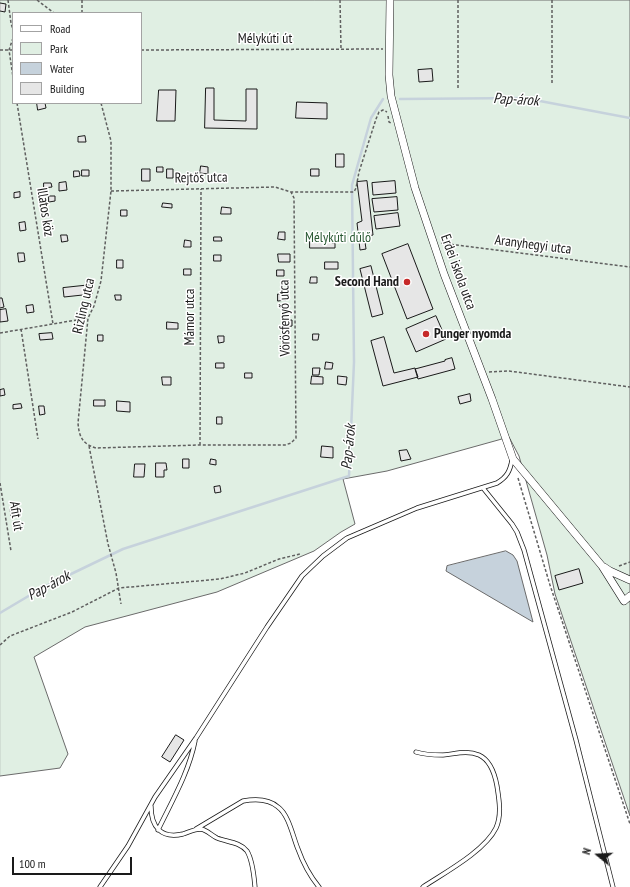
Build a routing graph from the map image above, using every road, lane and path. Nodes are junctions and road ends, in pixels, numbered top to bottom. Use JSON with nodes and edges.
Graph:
{"nodes":[{"id":1,"x":8,"y":0,"type":"edge"},
{"id":2,"x":37,"y":0,"type":"edge"},
{"id":3,"x":82,"y":0,"type":"edge"},
{"id":4,"x":340,"y":0,"type":"edge"},
{"id":5,"x":390,"y":0,"type":"edge"},
{"id":6,"x":458,"y":0,"type":"edge"},
{"id":7,"x":552,"y":0,"type":"edge"},
{"id":8,"x":53,"y":12,"type":"edge"},
{"id":9,"x":82,"y":12,"type":"edge"},
{"id":10,"x":12,"y":26,"type":"edge"},
{"id":11,"x":12,"y":41,"type":"edge"},
{"id":12,"x":341,"y":49,"type":"junction"},
{"id":13,"x":389,"y":49,"type":"junction"},
{"id":14,"x":0,"y":50,"type":"edge"},
{"id":15,"x":9,"y":50,"type":"junction"},
{"id":16,"x":142,"y":50,"type":"edge"},
{"id":17,"x":12,"y":70,"type":"edge"},
{"id":18,"x":552,"y":85,"type":"dead end"},
{"id":19,"x":458,"y":89,"type":"dead end"},
{"id":20,"x":17,"y":104,"type":"edge"},
{"id":21,"x":101,"y":104,"type":"edge"},
{"id":22,"x":398,"y":122,"type":"junction"},
{"id":23,"x":201,"y":188,"type":"junction"},
{"id":24,"x":111,"y":190,"type":"junction"},
{"id":25,"x":291,"y":192,"type":"junction"},
{"id":26,"x":433,"y":242,"type":"junction"},
{"id":27,"x":630,"y":267,"type":"edge"},
{"id":28,"x":88,"y":318,"type":"junction"},
{"id":29,"x":53,"y":324,"type":"junction"},
{"id":30,"x":21,"y":329,"type":"junction"},
{"id":31,"x":0,"y":333,"type":"edge"},
{"id":32,"x":481,"y":372,"type":"junction"},
{"id":33,"x":630,"y":387,"type":"edge"},
{"id":34,"x":38,"y":439,"type":"dead end"},
{"id":35,"x":200,"y":445,"type":"junction"},
{"id":36,"x":89,"y":446,"type":"junction"},
{"id":37,"x":513,"y":459,"type":"junction"},
{"id":38,"x":517,"y":474,"type":"dead end"},
{"id":39,"x":0,"y":483,"type":"edge"},
{"id":40,"x":483,"y":488,"type":"junction"},
{"id":41,"x":11,"y":551,"type":"dead end"},
{"id":42,"x":300,"y":554,"type":"dead end"},
{"id":43,"x":630,"y":562,"type":"edge"},
{"id":44,"x":602,"y":566,"type":"junction"},
{"id":45,"x":610,"y":571,"type":"junction"},
{"id":46,"x":630,"y":580,"type":"edge"},
{"id":47,"x":119,"y":588,"type":"junction"},
{"id":48,"x":630,"y":596,"type":"edge"},
{"id":49,"x":120,"y":604,"type":"dead end"},
{"id":50,"x":0,"y":645,"type":"edge"},
{"id":51,"x":196,"y":738,"type":"junction"},
{"id":52,"x":416,"y":752,"type":"dead end"},
{"id":53,"x":151,"y":805,"type":"junction"},
{"id":54,"x":630,"y":824,"type":"edge"},
{"id":55,"x":196,"y":829,"type":"junction"},
{"id":56,"x":158,"y":830,"type":"junction"},
{"id":57,"x":100,"y":887,"type":"edge"},
{"id":58,"x":255,"y":887,"type":"edge"},
{"id":59,"x":319,"y":887,"type":"edge"},
{"id":60,"x":423,"y":887,"type":"edge"},
{"id":61,"x":613,"y":887,"type":"edge"}],
"edges":[{"from":1,"to":10,"type":"path"},
{"from":2,"to":8,"type":"path"},
{"from":3,"to":9,"type":"path"},
{"from":4,"to":12,"type":"path"},
{"from":5,"to":13,"type":"street","name":"Erdei iskola utca"},
{"from":6,"to":19,"type":"path"},
{"from":7,"to":18,"type":"path"},
{"from":11,"to":15,"type":"path"},
{"from":12,"to":13,"type":"path","name":"Mélykúti út"},
{"from":12,"to":16,"type":"path","name":"Mélykúti út"},
{"from":13,"to":22,"type":"street","name":"Erdei iskola utca"},
{"from":14,"to":15,"type":"path"},
{"from":15,"to":17,"type":"path"},
{"from":20,"to":29,"type":"path","name":"Illatos köz"},
{"from":21,"to":24,"type":"path","name":"Rizling utca"},
{"from":22,"to":25,"type":"path","name":"Rejtős utca"},
{"from":22,"to":26,"type":"street","name":"Erdei iskola utca"},
{"from":23,"to":24,"type":"path","name":"Rejtős utca"},
{"from":23,"to":25,"type":"path","name":"Rejtős utca"},
{"from":23,"to":35,"type":"path","name":"Mámor utca"},
{"from":24,"to":28,"type":"path","name":"Rizling utca"},
{"from":25,"to":35,"type":"path","name":"Vörösfenyő utca"},
{"from":26,"to":27,"type":"path","name":"Aranyhegyi utca"},
{"from":26,"to":32,"type":"street","name":"Erdei iskola utca"},
{"from":28,"to":29,"type":"path"},
{"from":28,"to":36,"type":"path","name":"Rizling utca"},
{"from":29,"to":30,"type":"path"},
{"from":30,"to":31,"type":"path"},
{"from":30,"to":34,"type":"path"},
{"from":32,"to":33,"type":"path"},
{"from":32,"to":37,"type":"street","name":"Erdei iskola utca"},
{"from":35,"to":36,"type":"path"},
{"from":36,"to":47,"type":"path"},
{"from":37,"to":40,"type":"lane"},
{"from":37,"to":44,"type":"street","name":"Erdei iskola utca"},
{"from":38,"to":54,"type":"path"},
{"from":39,"to":41,"type":"path","name":"Afit út"},
{"from":40,"to":51,"type":"lane"},
{"from":40,"to":61,"type":"lane"},
{"from":42,"to":47,"type":"path"},
{"from":43,"to":45,"type":"path"},
{"from":44,"to":45,"type":"street","name":"Erdei iskola utca"},
{"from":44,"to":48,"type":"street","name":"Erdei iskola utca"},
{"from":45,"to":46,"type":"street","name":"Erdei iskola utca"},
{"from":47,"to":49,"type":"path"},
{"from":47,"to":50,"type":"path"},
{"from":51,"to":53,"type":"lane"},
{"from":51,"to":56,"type":"lane"},
{"from":52,"to":60,"type":"lane"},
{"from":53,"to":56,"type":"lane"},
{"from":53,"to":57,"type":"lane"},
{"from":55,"to":56,"type":"lane"},
{"from":55,"to":58,"type":"lane"},
{"from":55,"to":59,"type":"lane"}]}
